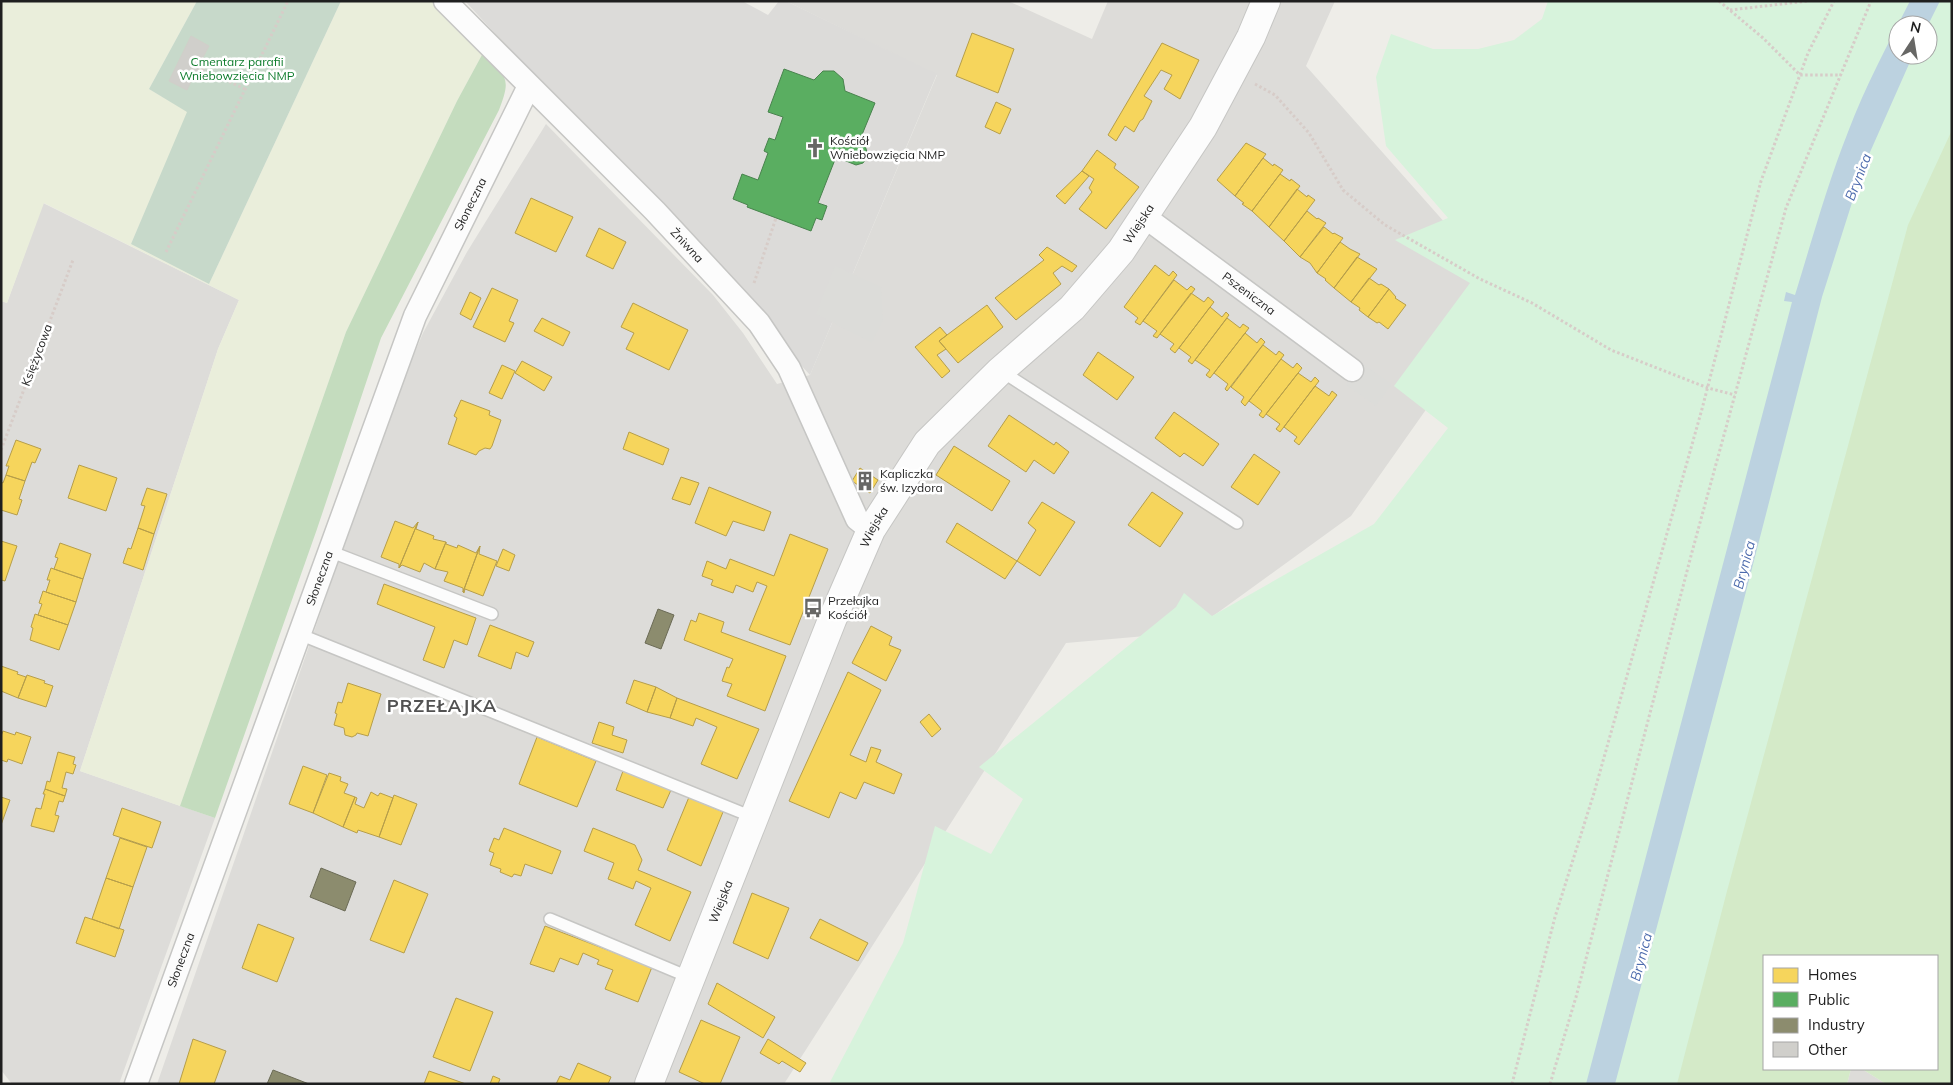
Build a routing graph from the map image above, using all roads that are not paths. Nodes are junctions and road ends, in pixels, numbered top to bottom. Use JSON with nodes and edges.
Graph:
{"nodes":[{"id":1,"x":445,"y":1,"type":"edge"},
{"id":2,"x":1266,"y":1,"type":"edge"},
{"id":3,"x":529,"y":86,"type":"junction"},
{"id":4,"x":1145,"y":217,"type":"junction"},
{"id":5,"x":1352,"y":370,"type":"dead end"},
{"id":6,"x":1000,"y":371,"type":"junction"},
{"id":7,"x":1237,"y":523,"type":"dead end"},
{"id":8,"x":871,"y":530,"type":"junction"},
{"id":9,"x":330,"y":551,"type":"junction"},
{"id":10,"x":492,"y":614,"type":"dead end"},
{"id":11,"x":299,"y":634,"type":"junction"},
{"id":12,"x":755,"y":818,"type":"junction"},
{"id":13,"x":550,"y":919,"type":"dead end"},
{"id":14,"x":691,"y":978,"type":"junction"},
{"id":15,"x":136,"y":1084,"type":"edge"},
{"id":16,"x":649,"y":1084,"type":"edge"}],
"edges":[{"from":1,"to":3,"type":"street","name":"Żniwna"},
{"from":2,"to":4,"type":"street","name":"Wiejska"},
{"from":3,"to":8,"type":"street","name":"Żniwna"},
{"from":3,"to":9,"type":"street","name":"Słoneczna"},
{"from":4,"to":5,"type":"street","name":"Pszeniczna"},
{"from":4,"to":6,"type":"street","name":"Wiejska"},
{"from":6,"to":7,"type":"lane"},
{"from":6,"to":8,"type":"street","name":"Wiejska"},
{"from":8,"to":12,"type":"street","name":"Wiejska"},
{"from":9,"to":10,"type":"lane"},
{"from":9,"to":11,"type":"street","name":"Słoneczna"},
{"from":11,"to":12,"type":"lane"},
{"from":11,"to":15,"type":"street","name":"Słoneczna"},
{"from":12,"to":14,"type":"street","name":"Wiejska"},
{"from":13,"to":14,"type":"lane"},
{"from":14,"to":16,"type":"street","name":"Wiejska"}]}
